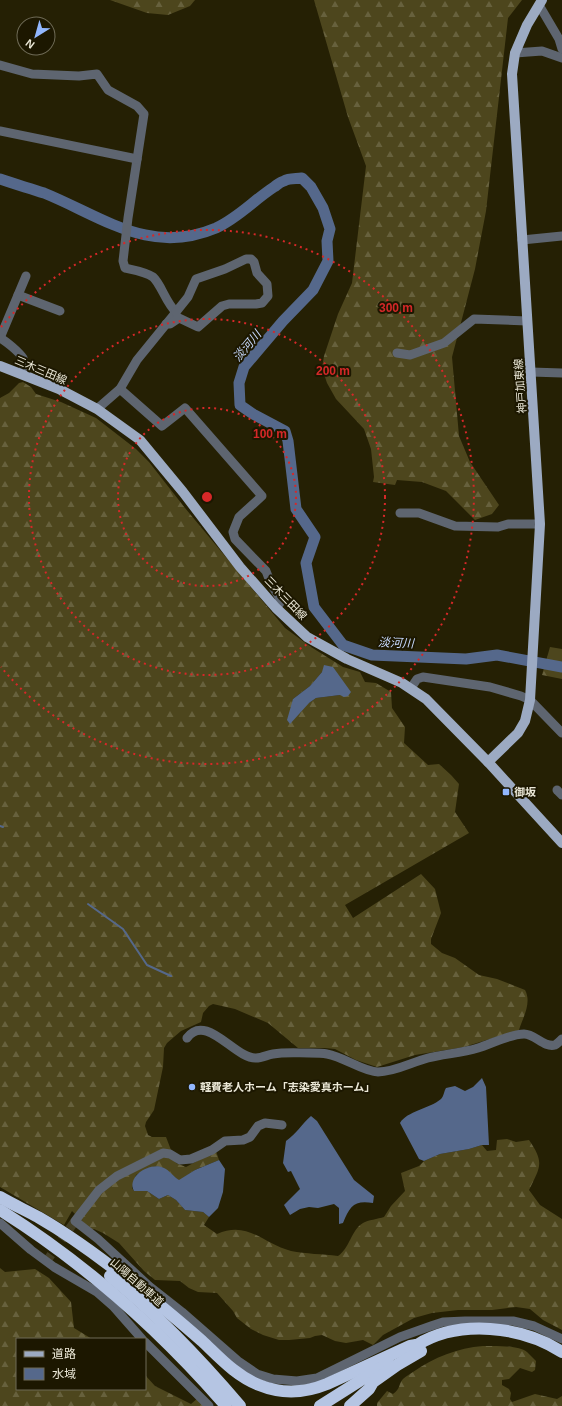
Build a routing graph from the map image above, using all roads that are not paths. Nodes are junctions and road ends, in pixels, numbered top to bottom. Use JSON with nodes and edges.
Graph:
{"nodes":[{"id":1,"x":541,"y":2,"type":"edge"},
{"id":2,"x":562,"y":49,"type":"edge"},
{"id":3,"x":515,"y":53,"type":"junction"},
{"id":4,"x":562,"y":58,"type":"edge"},
{"id":5,"x":0,"y":65,"type":"edge"},
{"id":6,"x":0,"y":131,"type":"edge"},
{"id":7,"x":137,"y":159,"type":"junction"},
{"id":8,"x":562,"y":236,"type":"edge"},
{"id":9,"x":522,"y":240,"type":"junction"},
{"id":10,"x":26,"y":276,"type":"dead end"},
{"id":11,"x":18,"y":295,"type":"junction"},
{"id":12,"x":60,"y":311,"type":"dead end"},
{"id":13,"x":176,"y":312,"type":"junction"},
{"id":14,"x":527,"y":321,"type":"junction"},
{"id":15,"x":165,"y":324,"type":"junction"},
{"id":16,"x":0,"y":338,"type":"edge"},
{"id":17,"x":397,"y":353,"type":"dead end"},
{"id":18,"x":0,"y":366,"type":"edge"},
{"id":19,"x":531,"y":372,"type":"junction"},
{"id":20,"x":562,"y":372,"type":"edge"},
{"id":21,"x":22,"y":374,"type":"junction"},
{"id":22,"x":120,"y":389,"type":"junction"},
{"id":23,"x":97,"y":409,"type":"junction"},
{"id":24,"x":400,"y":513,"type":"dead end"},
{"id":25,"x":540,"y":524,"type":"junction"},
{"id":26,"x":276,"y":608,"type":"junction"},
{"id":27,"x":411,"y":688,"type":"junction"},
{"id":28,"x":530,"y":700,"type":"junction"},
{"id":29,"x":562,"y":733,"type":"edge"},
{"id":30,"x":488,"y":762,"type":"junction"},
{"id":31,"x":562,"y":843,"type":"edge"},
{"id":32,"x":188,"y":1038,"type":"dead end"},
{"id":33,"x":562,"y":1039,"type":"edge"},
{"id":34,"x":282,"y":1125,"type":"dead end"},
{"id":35,"x":0,"y":1197,"type":"edge"},
{"id":36,"x":0,"y":1210,"type":"edge"},
{"id":37,"x":0,"y":1223,"type":"edge"},
{"id":38,"x":118,"y":1296,"type":"junction"},
{"id":39,"x":141,"y":1338,"type":"edge"},
{"id":40,"x":562,"y":1340,"type":"edge"},
{"id":41,"x":146,"y":1343,"type":"edge"},
{"id":42,"x":416,"y":1345,"type":"junction"},
{"id":43,"x":562,"y":1352,"type":"edge"},
{"id":44,"x":562,"y":1359,"type":"edge"},
{"id":45,"x":373,"y":1382,"type":"junction"},
{"id":46,"x":209,"y":1406,"type":"edge"},
{"id":47,"x":220,"y":1406,"type":"edge"},
{"id":48,"x":226,"y":1406,"type":"edge"},
{"id":49,"x":240,"y":1406,"type":"edge"},
{"id":50,"x":320,"y":1406,"type":"edge"},
{"id":51,"x":330,"y":1406,"type":"edge"},
{"id":52,"x":350,"y":1406,"type":"edge"}],
"edges":[{"from":1,"to":2,"type":"street"},
{"from":1,"to":3,"type":"main road","name":"神戸加東線"},
{"from":3,"to":4,"type":"street"},
{"from":3,"to":9,"type":"main road","name":"神戸加東線"},
{"from":5,"to":7,"type":"street"},
{"from":6,"to":7,"type":"street"},
{"from":7,"to":13,"type":"street"},
{"from":8,"to":9,"type":"street"},
{"from":9,"to":14,"type":"main road","name":"神戸加東線"},
{"from":10,"to":11,"type":"street"},
{"from":11,"to":12,"type":"street"},
{"from":11,"to":16,"type":"street"},
{"from":13,"to":15,"type":"street"},
{"from":13,"to":15,"type":"street"},
{"from":14,"to":17,"type":"street"},
{"from":14,"to":19,"type":"main road","name":"神戸加東線"},
{"from":15,"to":22,"type":"street"},
{"from":16,"to":21,"type":"street"},
{"from":18,"to":21,"type":"main road","name":"三木三田線"},
{"from":19,"to":20,"type":"street"},
{"from":19,"to":25,"type":"main road","name":"神戸加東線"},
{"from":21,"to":23,"type":"main road","name":"三木三田線"},
{"from":22,"to":23,"type":"street"},
{"from":22,"to":26,"type":"street"},
{"from":23,"to":26,"type":"main road","name":"三木三田線"},
{"from":24,"to":25,"type":"street"},
{"from":25,"to":28,"type":"main road","name":"神戸加東線"},
{"from":26,"to":27,"type":"main road","name":"三木三田線"},
{"from":27,"to":28,"type":"street"},
{"from":27,"to":30,"type":"main road","name":"三木三田線"},
{"from":28,"to":29,"type":"street"},
{"from":28,"to":30,"type":"main road","name":"神戸加東線"},
{"from":30,"to":31,"type":"main road","name":"三木三田線"},
{"from":32,"to":33,"type":"street"},
{"from":34,"to":40,"type":"street"},
{"from":35,"to":42,"type":"highway"},
{"from":35,"to":49,"type":"highway","name":"山陽自動車道"},
{"from":36,"to":38,"type":"highway"},
{"from":37,"to":39,"type":"street"},
{"from":38,"to":47,"type":"highway"},
{"from":38,"to":48,"type":"highway"},
{"from":41,"to":46,"type":"street"},
{"from":42,"to":43,"type":"highway"},
{"from":42,"to":50,"type":"highway"},
{"from":44,"to":45,"type":"highway"},
{"from":45,"to":51,"type":"highway"},
{"from":45,"to":52,"type":"highway"}]}
